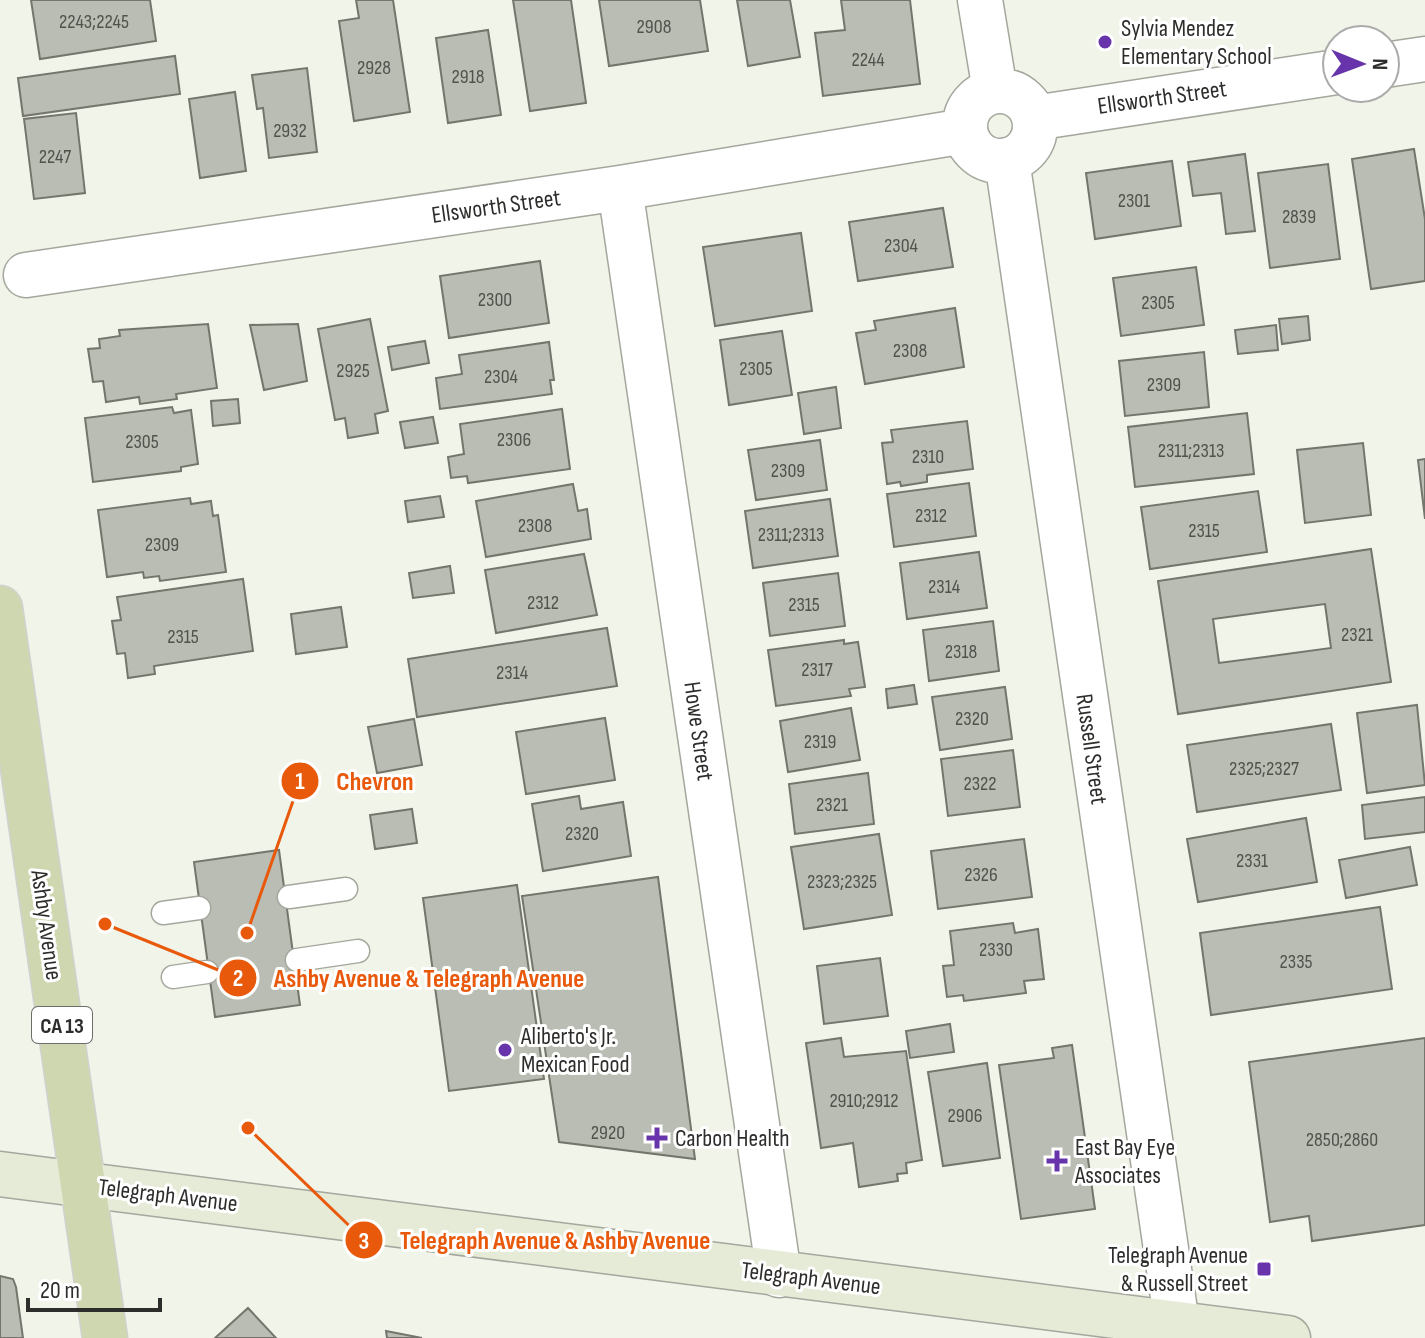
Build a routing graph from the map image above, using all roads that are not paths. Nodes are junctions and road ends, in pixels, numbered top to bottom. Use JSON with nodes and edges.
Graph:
{"nodes":[{"id":1,"x":980,"y":0,"type":"edge"},
{"id":2,"x":1425,"y":59,"type":"edge"},
{"id":3,"x":1401,"y":63,"type":"edge"},
{"id":4,"x":1321,"y":74,"type":"edge"},
{"id":5,"x":995,"y":91,"type":"junction"},
{"id":6,"x":1034,"y":118,"type":"junction"},
{"id":7,"x":965,"y":131,"type":"junction"},
{"id":8,"x":1007,"y":160,"type":"junction"},
{"id":9,"x":620,"y":188,"type":"junction"},
{"id":10,"x":26,"y":275,"type":"dead end"},
{"id":11,"x":0,"y":608,"type":"edge"},
{"id":12,"x":346,"y":889,"type":"dead end"},
{"id":13,"x":289,"y":897,"type":"dead end"},
{"id":14,"x":199,"y":908,"type":"dead end"},
{"id":15,"x":163,"y":913,"type":"dead end"},
{"id":16,"x":358,"y":951,"type":"dead end"},
{"id":17,"x":297,"y":960,"type":"dead end"},
{"id":18,"x":207,"y":972,"type":"dead end"},
{"id":19,"x":173,"y":977,"type":"dead end"},
{"id":20,"x":0,"y":1174,"type":"edge"},
{"id":21,"x":86,"y":1184,"type":"junction"},
{"id":22,"x":779,"y":1275,"type":"junction"},
{"id":23,"x":1178,"y":1331,"type":"edge"},
{"id":24,"x":105,"y":1338,"type":"edge"},
{"id":25,"x":1288,"y":1338,"type":"edge"}],
"edges":[{"from":1,"to":5,"type":"street"},
{"from":2,"to":3,"type":"street"},
{"from":4,"to":6,"type":"street","name":"Ellsworth Street"},
{"from":5,"to":6,"type":"street"},
{"from":5,"to":7,"type":"street"},
{"from":6,"to":8,"type":"street"},
{"from":7,"to":8,"type":"street"},
{"from":7,"to":9,"type":"street","name":"Ellsworth Street"},
{"from":8,"to":23,"type":"street","name":"Russell Street"},
{"from":9,"to":10,"type":"street","name":"Ellsworth Street"},
{"from":9,"to":22,"type":"street","name":"Howe Street"},
{"from":11,"to":21,"type":"main road","name":"Ashby Avenue","number":"CA 13"},
{"from":12,"to":13,"type":"lane"},
{"from":14,"to":15,"type":"lane"},
{"from":16,"to":17,"type":"lane"},
{"from":18,"to":19,"type":"lane"},
{"from":20,"to":21,"type":"main road","name":"Telegraph Avenue"},
{"from":21,"to":22,"type":"main road","name":"Telegraph Avenue"},
{"from":21,"to":24,"type":"main road","name":"Ashby Avenue","number":"CA 13"},
{"from":22,"to":23,"type":"main road","name":"Telegraph Avenue"},
{"from":23,"to":25,"type":"main road","name":"Telegraph Avenue"}]}
